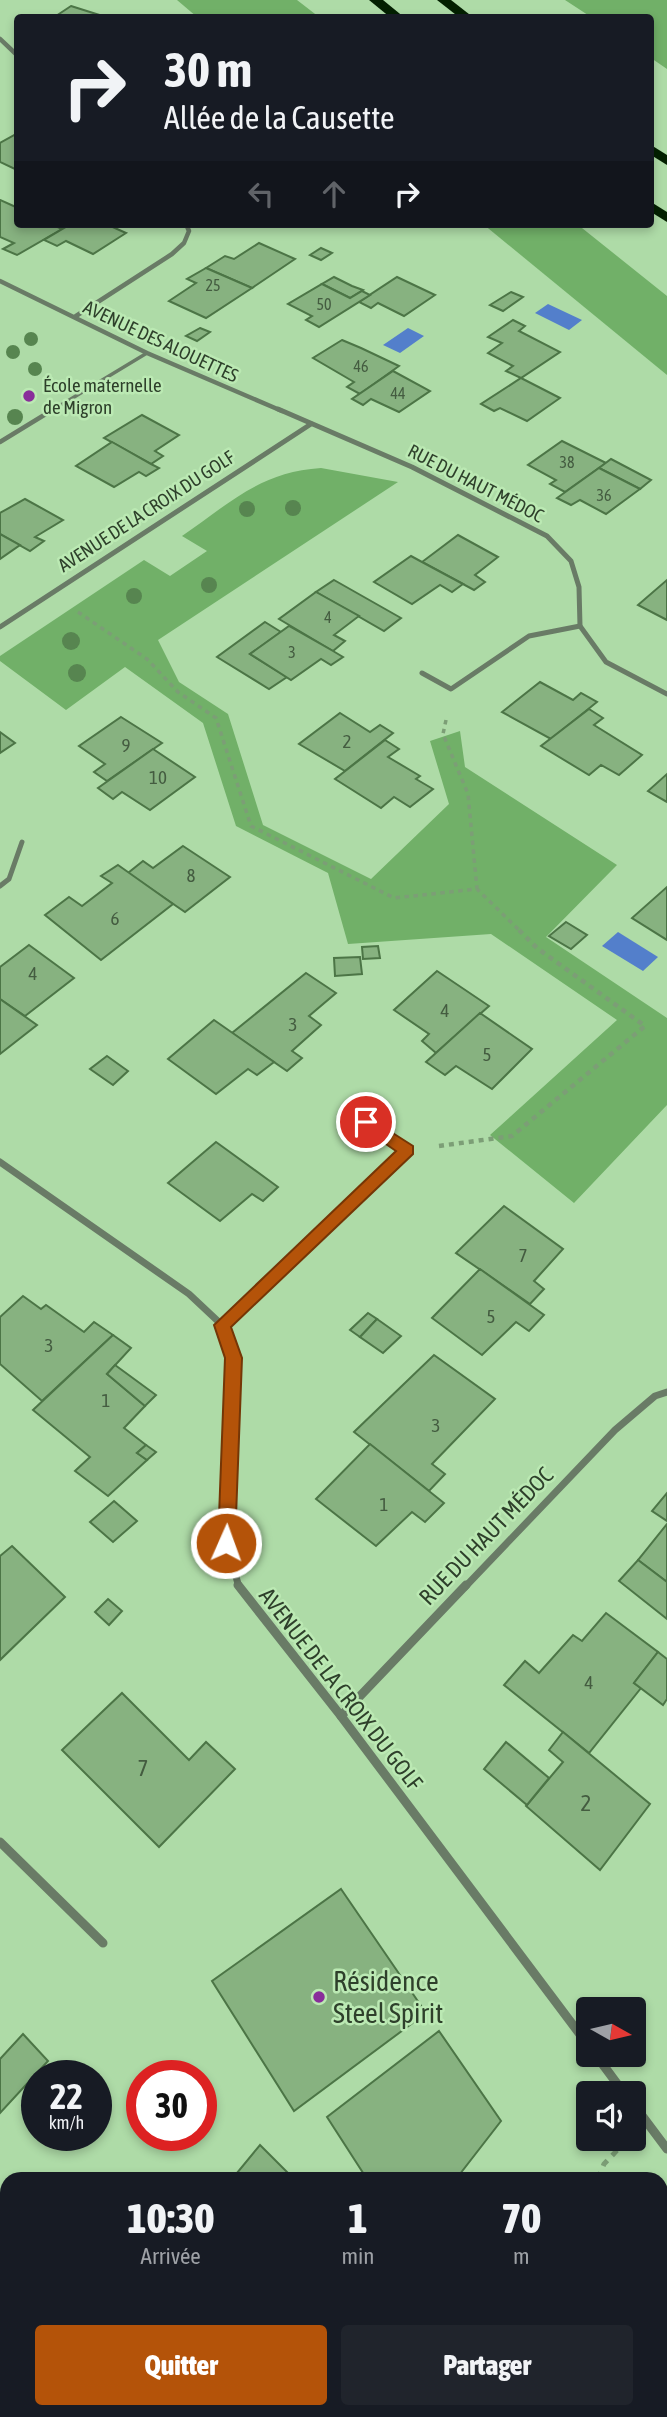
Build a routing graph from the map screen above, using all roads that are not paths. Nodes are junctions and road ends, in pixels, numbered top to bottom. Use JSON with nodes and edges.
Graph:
{"nodes":[{"id":1,"x":375,"y":0,"type":"edge"},
{"id":2,"x":443,"y":0,"type":"edge"},
{"id":3,"x":394,"y":14,"type":"edge"},
{"id":4,"x":462,"y":14,"type":"edge"},
{"id":5,"x":0,"y":39,"type":"edge"},
{"id":6,"x":14,"y":52,"type":"edge"},
{"id":7,"x":188,"y":228,"type":"edge"},
{"id":8,"x":0,"y":281,"type":"edge"},
{"id":9,"x":76,"y":316,"type":"junction"},
{"id":10,"x":147,"y":353,"type":"junction"},
{"id":11,"x":311,"y":424,"type":"junction"},
{"id":12,"x":0,"y":442,"type":"edge"},
{"id":13,"x":580,"y":626,"type":"junction"},
{"id":14,"x":0,"y":627,"type":"edge"},
{"id":15,"x":422,"y":673,"type":"dead end"},
{"id":16,"x":667,"y":694,"type":"edge"},
{"id":17,"x":22,"y":842,"type":"dead end"},
{"id":18,"x":0,"y":886,"type":"edge"},
{"id":19,"x":366,"y":1122,"type":"dead end"},
{"id":20,"x":0,"y":1162,"type":"edge"},
{"id":21,"x":222,"y":1325,"type":"junction"},
{"id":22,"x":667,"y":1392,"type":"edge"},
{"id":23,"x":341,"y":1716,"type":"junction"},
{"id":24,"x":0,"y":1842,"type":"edge"},
{"id":25,"x":103,"y":1944,"type":"dead end"},
{"id":26,"x":576,"y":2029,"type":"edge"},
{"id":27,"x":646,"y":2121,"type":"edge"},
{"id":28,"x":667,"y":2148,"type":"edge"}],
"edges":[{"from":1,"to":3,"type":"highway"},
{"from":2,"to":4,"type":"highway"},
{"from":5,"to":6,"type":"street"},
{"from":7,"to":9,"type":"street"},
{"from":8,"to":9,"type":"street","name":"AVENUE DES ALOUETTES"},
{"from":9,"to":10,"type":"street","name":"AVENUE DES ALOUETTES"},
{"from":10,"to":11,"type":"street","name":"AVENUE DES ALOUETTES"},
{"from":10,"to":12,"type":"lane"},
{"from":11,"to":13,"type":"street","name":"RUE DU HAUT MÉDOC"},
{"from":11,"to":14,"type":"street","name":"AVENUE DE LA CROIX DU GOLF"},
{"from":13,"to":15,"type":"street"},
{"from":13,"to":16,"type":"street"},
{"from":17,"to":18,"type":"street"},
{"from":19,"to":21,"type":"street"},
{"from":20,"to":21,"type":"street","name":"AVENUE DE LA CROIX DU GOLF"},
{"from":21,"to":23,"type":"street","name":"AVENUE DE LA CROIX DU GOLF"},
{"from":22,"to":23,"type":"street","name":"RUE DU HAUT MÉDOC"},
{"from":23,"to":26,"type":"street","name":"AVENUE DE LA CROIX DU GOLF"},
{"from":24,"to":25,"type":"street"},
{"from":27,"to":28,"type":"street"}]}
